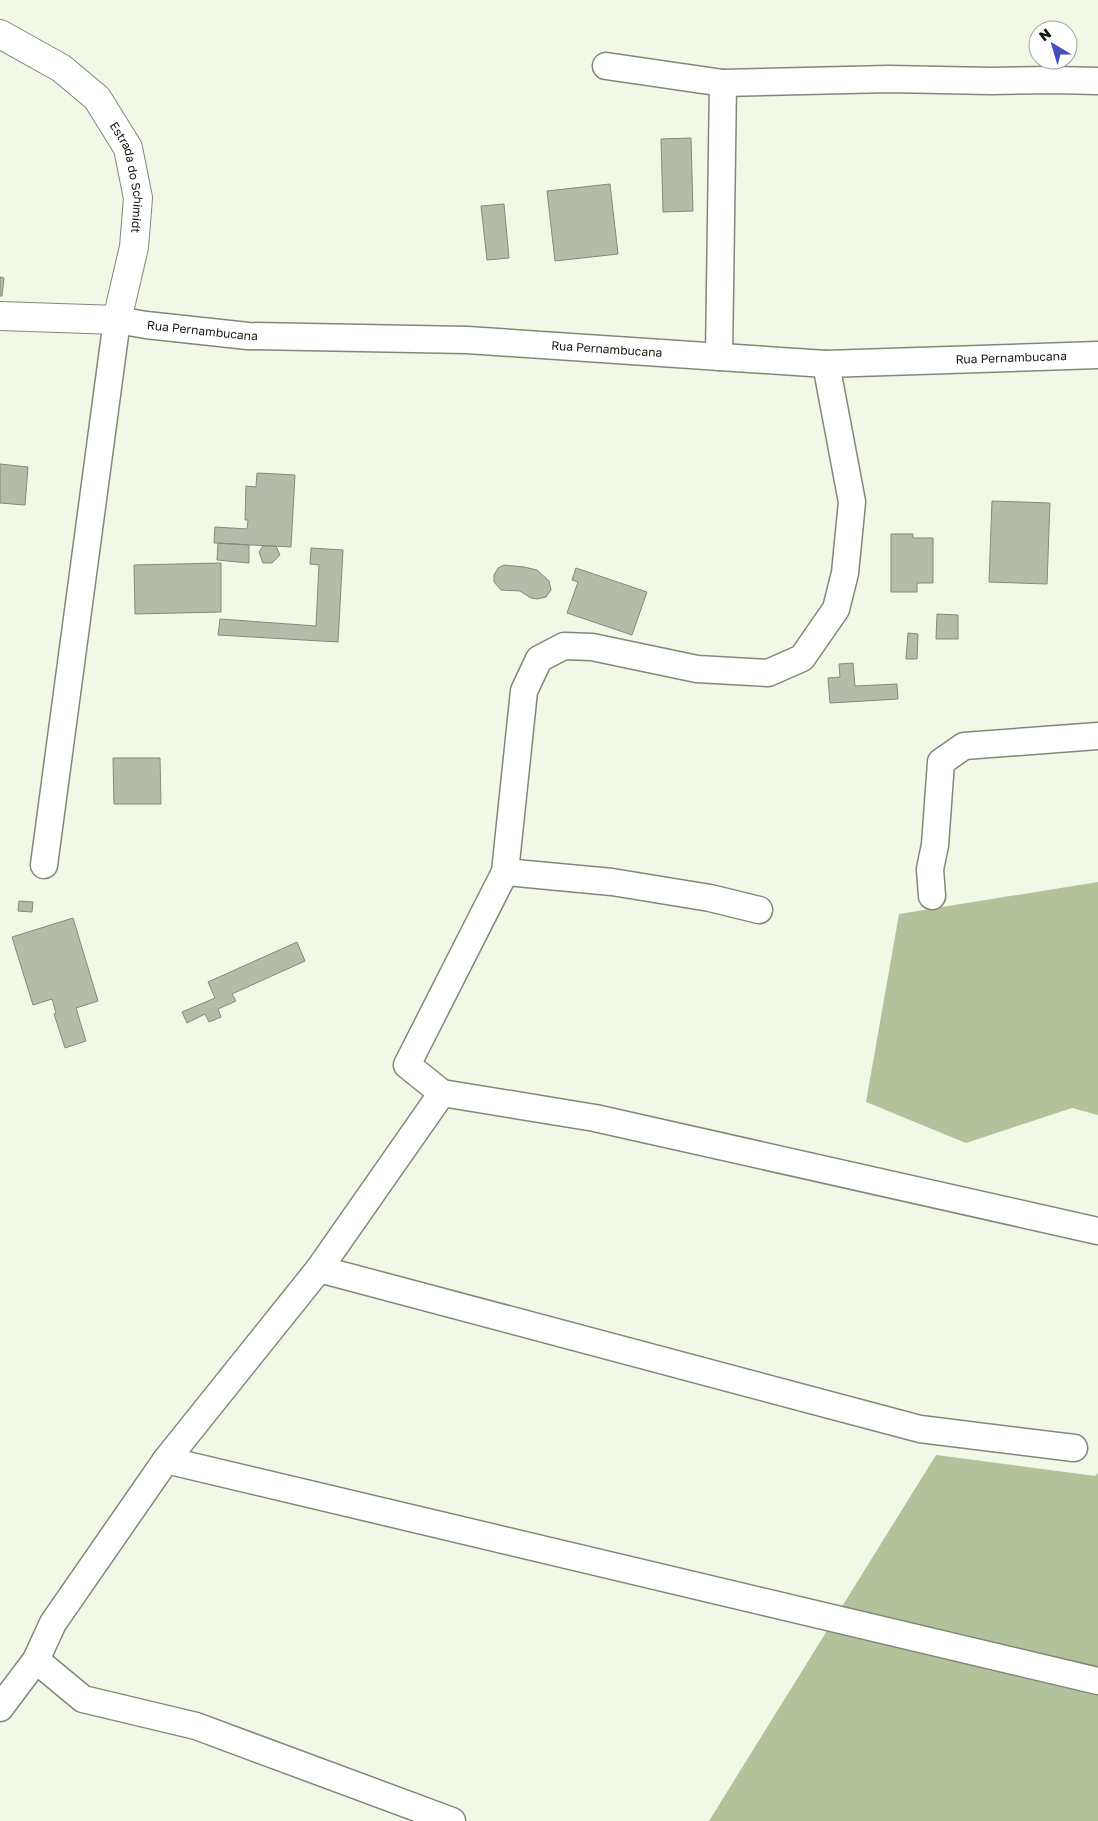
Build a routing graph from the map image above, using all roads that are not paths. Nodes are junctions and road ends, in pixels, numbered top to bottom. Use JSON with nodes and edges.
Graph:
{"nodes":[{"id":1,"x":0,"y":34,"type":"edge"},
{"id":2,"x":606,"y":66,"type":"dead end"},
{"id":3,"x":1098,"y":81,"type":"edge"},
{"id":4,"x":723,"y":83,"type":"junction"},
{"id":5,"x":0,"y":316,"type":"edge"},
{"id":6,"x":117,"y":320,"type":"junction"},
{"id":7,"x":1098,"y":355,"type":"edge"},
{"id":8,"x":719,"y":357,"type":"junction"},
{"id":9,"x":826,"y":364,"type":"junction"},
{"id":10,"x":1098,"y":736,"type":"edge"},
{"id":11,"x":44,"y":865,"type":"dead end"},
{"id":12,"x":504,"y":872,"type":"junction"},
{"id":13,"x":932,"y":896,"type":"dead end"},
{"id":14,"x":759,"y":910,"type":"dead end"},
{"id":15,"x":442,"y":1093,"type":"junction"},
{"id":16,"x":1098,"y":1231,"type":"edge"},
{"id":17,"x":319,"y":1269,"type":"junction"},
{"id":18,"x":1074,"y":1448,"type":"dead end"},
{"id":19,"x":166,"y":1460,"type":"junction"},
{"id":20,"x":36,"y":1660,"type":"junction"},
{"id":21,"x":1098,"y":1681,"type":"edge"},
{"id":22,"x":0,"y":1708,"type":"edge"},
{"id":23,"x":452,"y":1821,"type":"edge"}],
"edges":[{"from":1,"to":6,"type":"street","name":"Estrada do Schimidt"},
{"from":2,"to":4,"type":"street"},
{"from":3,"to":4,"type":"street"},
{"from":4,"to":8,"type":"street"},
{"from":5,"to":6,"type":"street"},
{"from":6,"to":8,"type":"street","name":"Rua Pernambucana"},
{"from":6,"to":11,"type":"street"},
{"from":7,"to":9,"type":"street","name":"Rua Pernambucana"},
{"from":8,"to":9,"type":"street","name":"Rua Pernambucana"},
{"from":9,"to":12,"type":"street"},
{"from":10,"to":13,"type":"street"},
{"from":12,"to":14,"type":"street"},
{"from":12,"to":15,"type":"street"},
{"from":15,"to":16,"type":"street"},
{"from":15,"to":17,"type":"street"},
{"from":17,"to":18,"type":"street"},
{"from":17,"to":19,"type":"street"},
{"from":19,"to":20,"type":"street"},
{"from":19,"to":21,"type":"street"},
{"from":20,"to":22,"type":"street"},
{"from":20,"to":23,"type":"street"}]}
